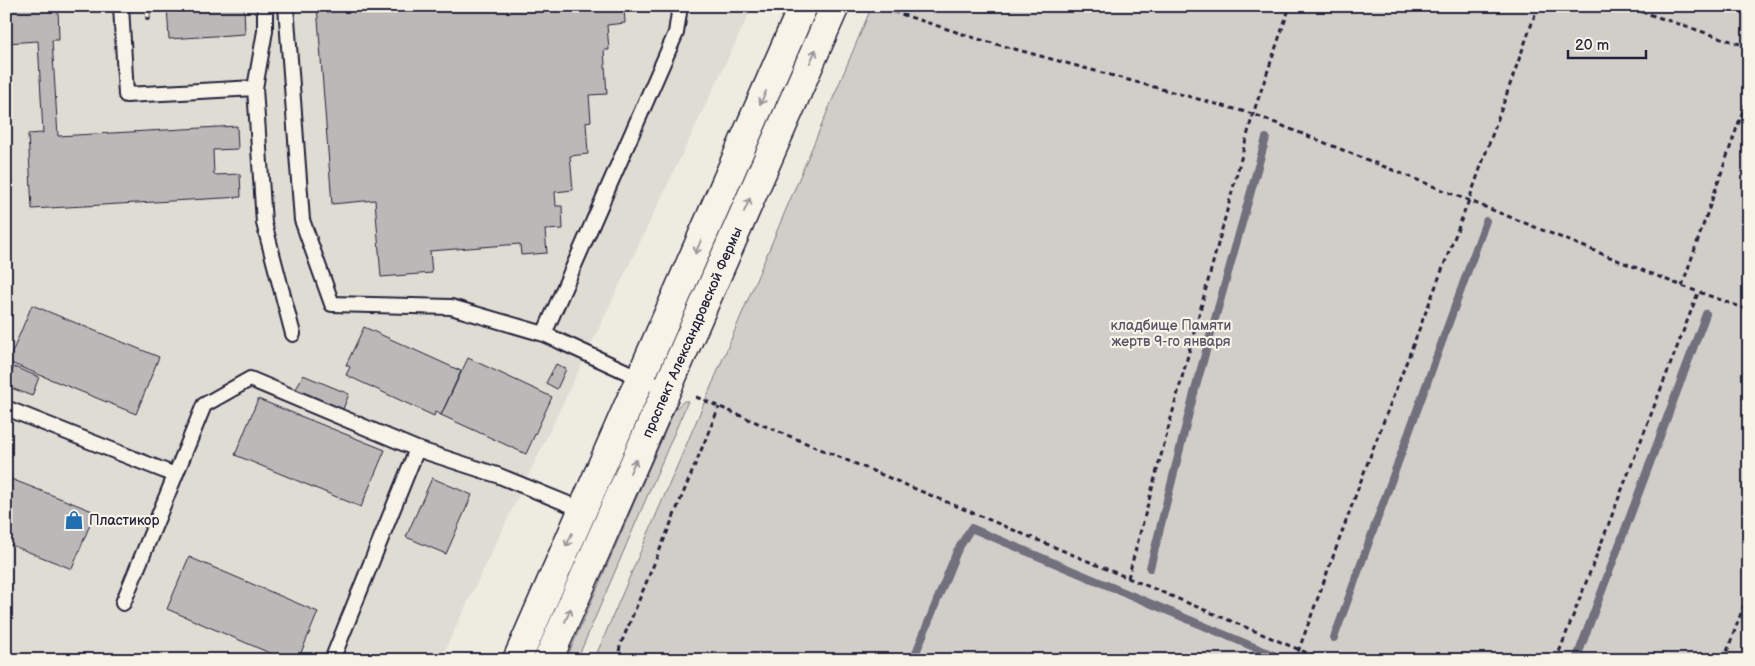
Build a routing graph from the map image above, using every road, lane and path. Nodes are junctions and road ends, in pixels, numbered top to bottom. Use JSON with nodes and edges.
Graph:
{"nodes":[{"id":1,"x":121,"y":6,"type":"edge"},
{"id":2,"x":264,"y":6,"type":"edge"},
{"id":3,"x":286,"y":6,"type":"edge"},
{"id":4,"x":680,"y":6,"type":"edge"},
{"id":5,"x":803,"y":6,"type":"edge"},
{"id":6,"x":835,"y":6,"type":"edge"},
{"id":7,"x":876,"y":6,"type":"edge"},
{"id":8,"x":1290,"y":6,"type":"edge"},
{"id":9,"x":1538,"y":6,"type":"edge"},
{"id":10,"x":1624,"y":6,"type":"edge"},
{"id":11,"x":1749,"y":47,"type":"edge"},
{"id":12,"x":255,"y":88,"type":"junction"},
{"id":13,"x":1749,"y":93,"type":"edge"},
{"id":14,"x":1253,"y":114,"type":"junction"},
{"id":15,"x":1469,"y":200,"type":"junction"},
{"id":16,"x":1682,"y":286,"type":"junction"},
{"id":17,"x":1698,"y":293,"type":"junction"},
{"id":18,"x":1749,"y":310,"type":"edge"},
{"id":19,"x":292,"y":334,"type":"dead end"},
{"id":20,"x":544,"y":334,"type":"junction"},
{"id":21,"x":641,"y":379,"type":"junction"},
{"id":22,"x":666,"y":390,"type":"junction"},
{"id":23,"x":696,"y":397,"type":"dead end"},
{"id":24,"x":719,"y":407,"type":"junction"},
{"id":25,"x":6,"y":408,"type":"edge"},
{"id":26,"x":417,"y":449,"type":"junction"},
{"id":27,"x":175,"y":475,"type":"junction"},
{"id":28,"x":582,"y":510,"type":"junction"},
{"id":29,"x":1128,"y":578,"type":"junction"},
{"id":30,"x":1749,"y":591,"type":"edge"},
{"id":31,"x":123,"y":603,"type":"dead end"},
{"id":32,"x":1299,"y":649,"type":"junction"},
{"id":33,"x":332,"y":660,"type":"edge"},
{"id":34,"x":517,"y":660,"type":"edge"},
{"id":35,"x":548,"y":660,"type":"edge"},
{"id":36,"x":618,"y":660,"type":"edge"},
{"id":37,"x":1295,"y":660,"type":"edge"},
{"id":38,"x":1324,"y":660,"type":"edge"},
{"id":39,"x":1556,"y":660,"type":"edge"},
{"id":40,"x":1724,"y":660,"type":"edge"}],
"edges":[{"from":1,"to":12,"type":"lane"},
{"from":2,"to":12,"type":"lane"},
{"from":3,"to":20,"type":"lane"},
{"from":4,"to":20,"type":"lane"},
{"from":5,"to":21,"type":"main road","name":"проспект Александровской Фермы","one_way":true},
{"from":22,"to":6,"type":"main road","name":"проспект Александровской Фермы","one_way":true},
{"from":7,"to":14,"type":"path"},
{"from":8,"to":14,"type":"path"},
{"from":9,"to":15,"type":"path"},
{"from":10,"to":11,"type":"path"},
{"from":12,"to":19,"type":"lane"},
{"from":13,"to":16,"type":"path"},
{"from":14,"to":15,"type":"path"},
{"from":14,"to":29,"type":"path"},
{"from":15,"to":16,"type":"path"},
{"from":15,"to":32,"type":"path"},
{"from":16,"to":17,"type":"path"},
{"from":17,"to":18,"type":"path"},
{"from":17,"to":39,"type":"path"},
{"from":20,"to":21,"type":"lane"},
{"from":21,"to":22,"type":"lane"},
{"from":21,"to":28,"type":"main road","name":"проспект Александровской Фермы"},
{"from":35,"to":22,"type":"main road","name":"проспект Александровской Фермы","one_way":true},
{"from":23,"to":24,"type":"path"},
{"from":24,"to":29,"type":"path"},
{"from":24,"to":36,"type":"path"},
{"from":25,"to":27,"type":"lane"},
{"from":26,"to":27,"type":"lane"},
{"from":26,"to":28,"type":"lane"},
{"from":26,"to":33,"type":"lane"},
{"from":27,"to":31,"type":"lane"},
{"from":28,"to":34,"type":"main road","name":"проспект Александровской Фермы","one_way":true},
{"from":29,"to":32,"type":"path"},
{"from":30,"to":40,"type":"path"},
{"from":32,"to":37,"type":"path"},
{"from":32,"to":38,"type":"path"}]}
